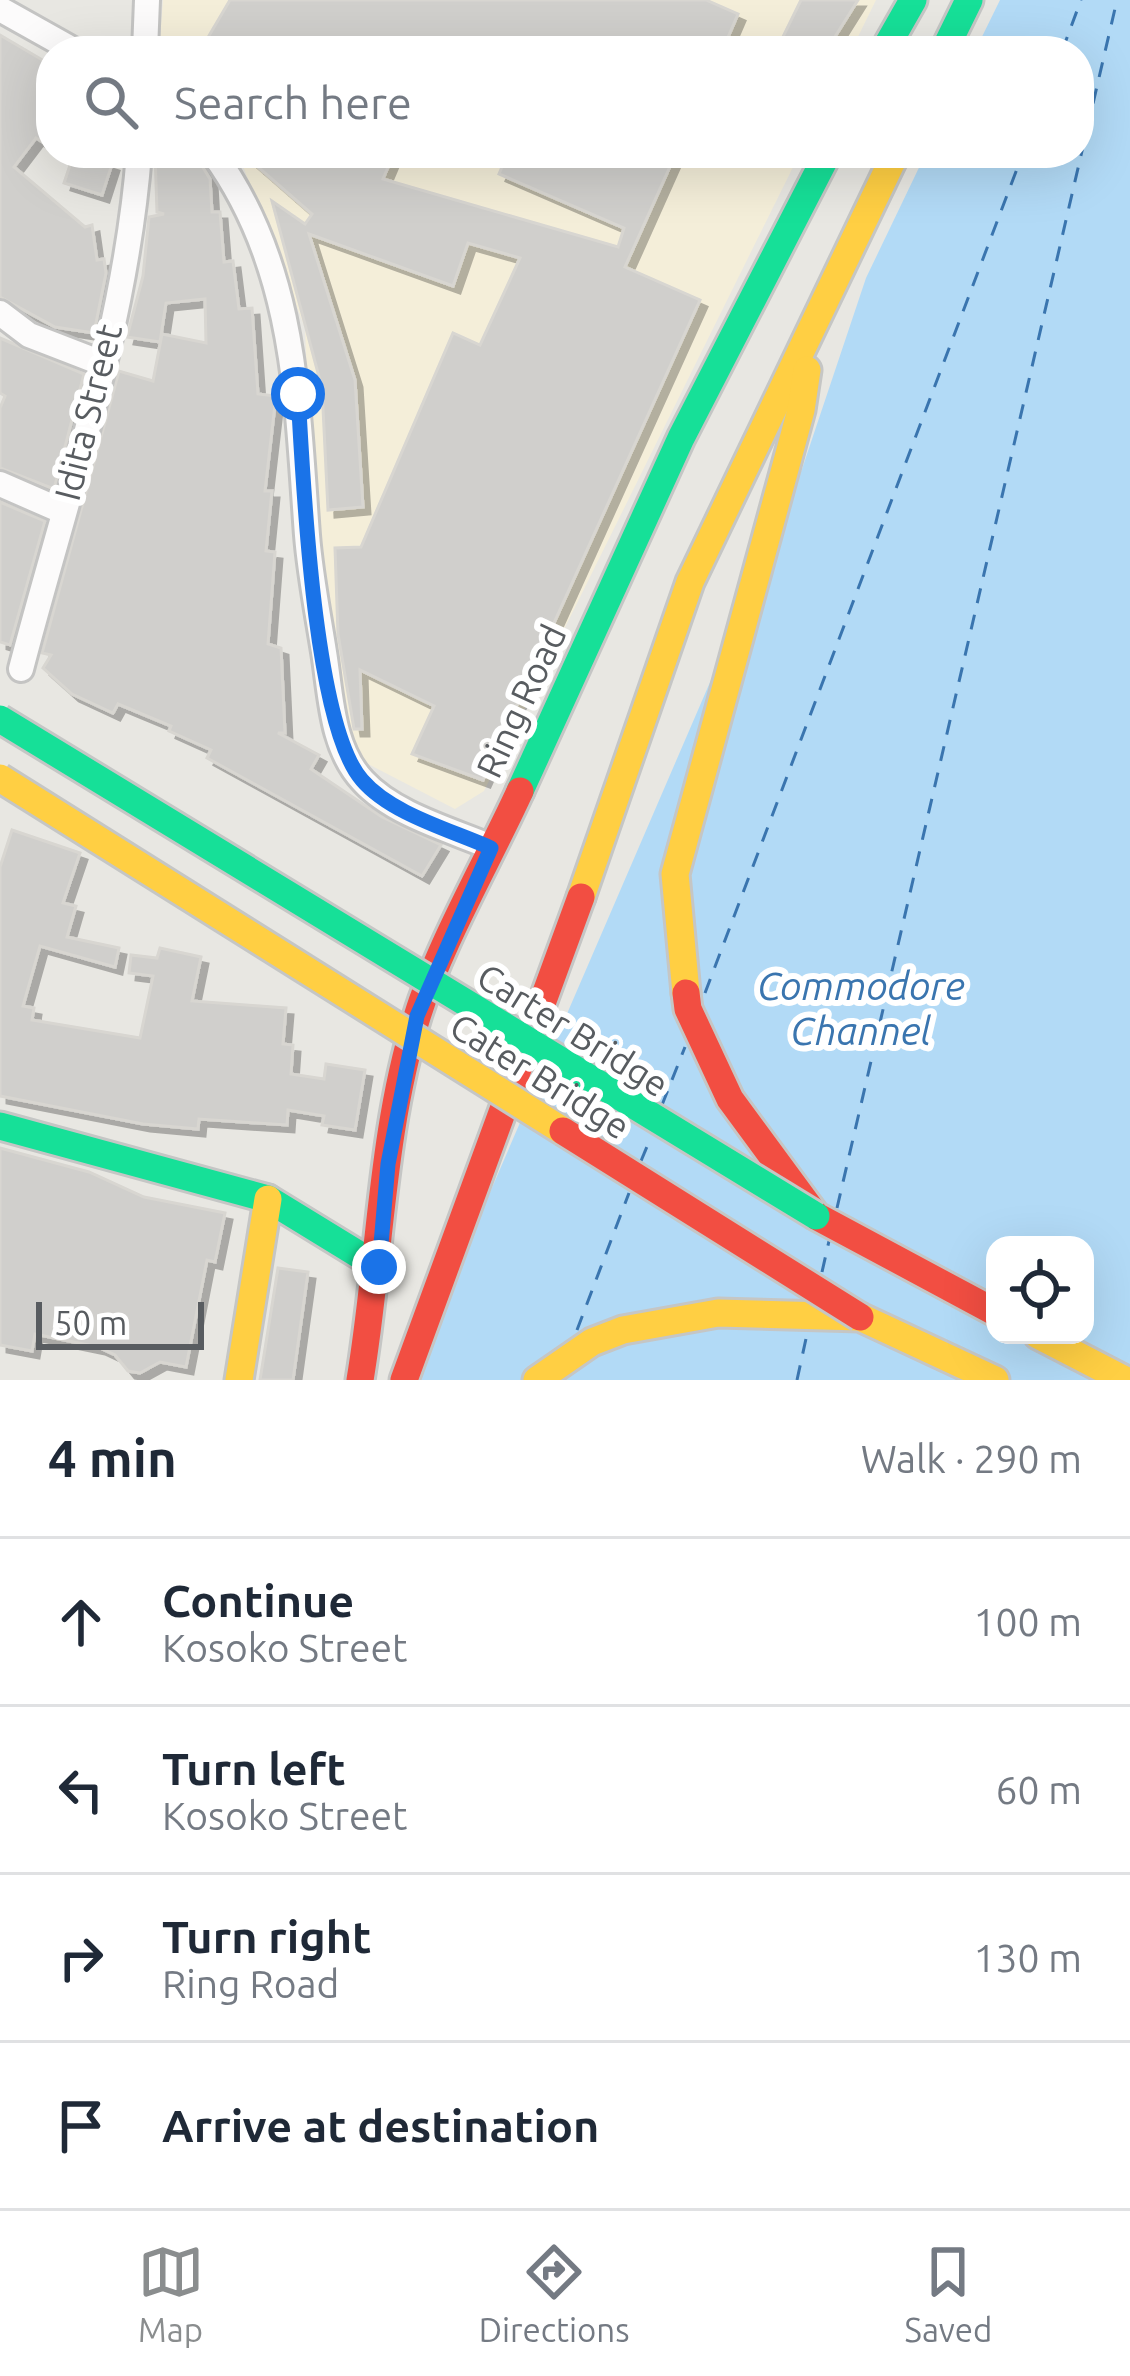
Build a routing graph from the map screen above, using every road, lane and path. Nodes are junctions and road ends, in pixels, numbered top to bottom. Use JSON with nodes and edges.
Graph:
{"nodes":[{"id":1,"x":147,"y":0,"type":"edge"},
{"id":2,"x":913,"y":0,"type":"edge"},
{"id":3,"x":969,"y":0,"type":"edge"},
{"id":4,"x":0,"y":9,"type":"edge"},
{"id":5,"x":48,"y":36,"type":"edge"},
{"id":6,"x":146,"y":36,"type":"edge"},
{"id":7,"x":893,"y":36,"type":"edge"},
{"id":8,"x":951,"y":36,"type":"edge"},
{"id":9,"x":138,"y":168,"type":"edge"},
{"id":10,"x":224,"y":168,"type":"edge"},
{"id":11,"x":820,"y":168,"type":"edge"},
{"id":12,"x":889,"y":168,"type":"edge"},
{"id":13,"x":0,"y":314,"type":"edge"},
{"id":14,"x":814,"y":325,"type":"junction"},
{"id":15,"x":104,"y":364,"type":"junction"},
{"id":16,"x":0,"y":484,"type":"edge"},
{"id":17,"x":62,"y":511,"type":"junction"},
{"id":18,"x":21,"y":669,"type":"dead end"},
{"id":19,"x":0,"y":719,"type":"edge"},
{"id":20,"x":0,"y":778,"type":"edge"},
{"id":21,"x":491,"y":848,"type":"junction"},
{"id":22,"x":0,"y":1126,"type":"edge"},
{"id":23,"x":268,"y":1199,"type":"junction"},
{"id":24,"x":816,"y":1216,"type":"junction"},
{"id":25,"x":379,"y":1267,"type":"junction"},
{"id":26,"x":986,"y":1307,"type":"edge"},
{"id":27,"x":860,"y":1317,"type":"junction"},
{"id":28,"x":1055,"y":1344,"type":"edge"},
{"id":29,"x":363,"y":1374,"type":"edge"},
{"id":30,"x":239,"y":1380,"type":"edge"},
{"id":31,"x":404,"y":1380,"type":"edge"},
{"id":32,"x":537,"y":1380,"type":"edge"},
{"id":33,"x":995,"y":1380,"type":"edge"},
{"id":34,"x":1125,"y":1380,"type":"edge"}],
"edges":[{"from":1,"to":6,"type":"street"},
{"from":2,"to":7,"type":"main road"},
{"from":3,"to":8,"type":"main road"},
{"from":4,"to":5,"type":"street"},
{"from":9,"to":15,"type":"street","name":"Idita Street"},
{"from":10,"to":21,"type":"street"},
{"from":11,"to":21,"type":"main road","name":"Ring Road"},
{"from":12,"to":14,"type":"main road"},
{"from":13,"to":15,"type":"street"},
{"from":14,"to":24,"type":"main road"},
{"from":14,"to":31,"type":"main road"},
{"from":15,"to":17,"type":"street","name":"Idita Street"},
{"from":16,"to":17,"type":"street"},
{"from":17,"to":18,"type":"street","name":"Idita Street"},
{"from":19,"to":24,"type":"main road","name":"Carter Bridge","bridge":true},
{"from":20,"to":27,"type":"main road","name":"Cater Bridge","bridge":true},
{"from":21,"to":25,"type":"main road","name":"Ring Road"},
{"from":22,"to":23,"type":"main road"},
{"from":23,"to":25,"type":"main road"},
{"from":23,"to":30,"type":"main road"},
{"from":24,"to":26,"type":"main road","name":"Carter Bridge"},
{"from":25,"to":29,"type":"main road","name":"Ring Road"},
{"from":27,"to":32,"type":"main road"},
{"from":27,"to":33,"type":"main road"},
{"from":28,"to":34,"type":"main road"}]}
